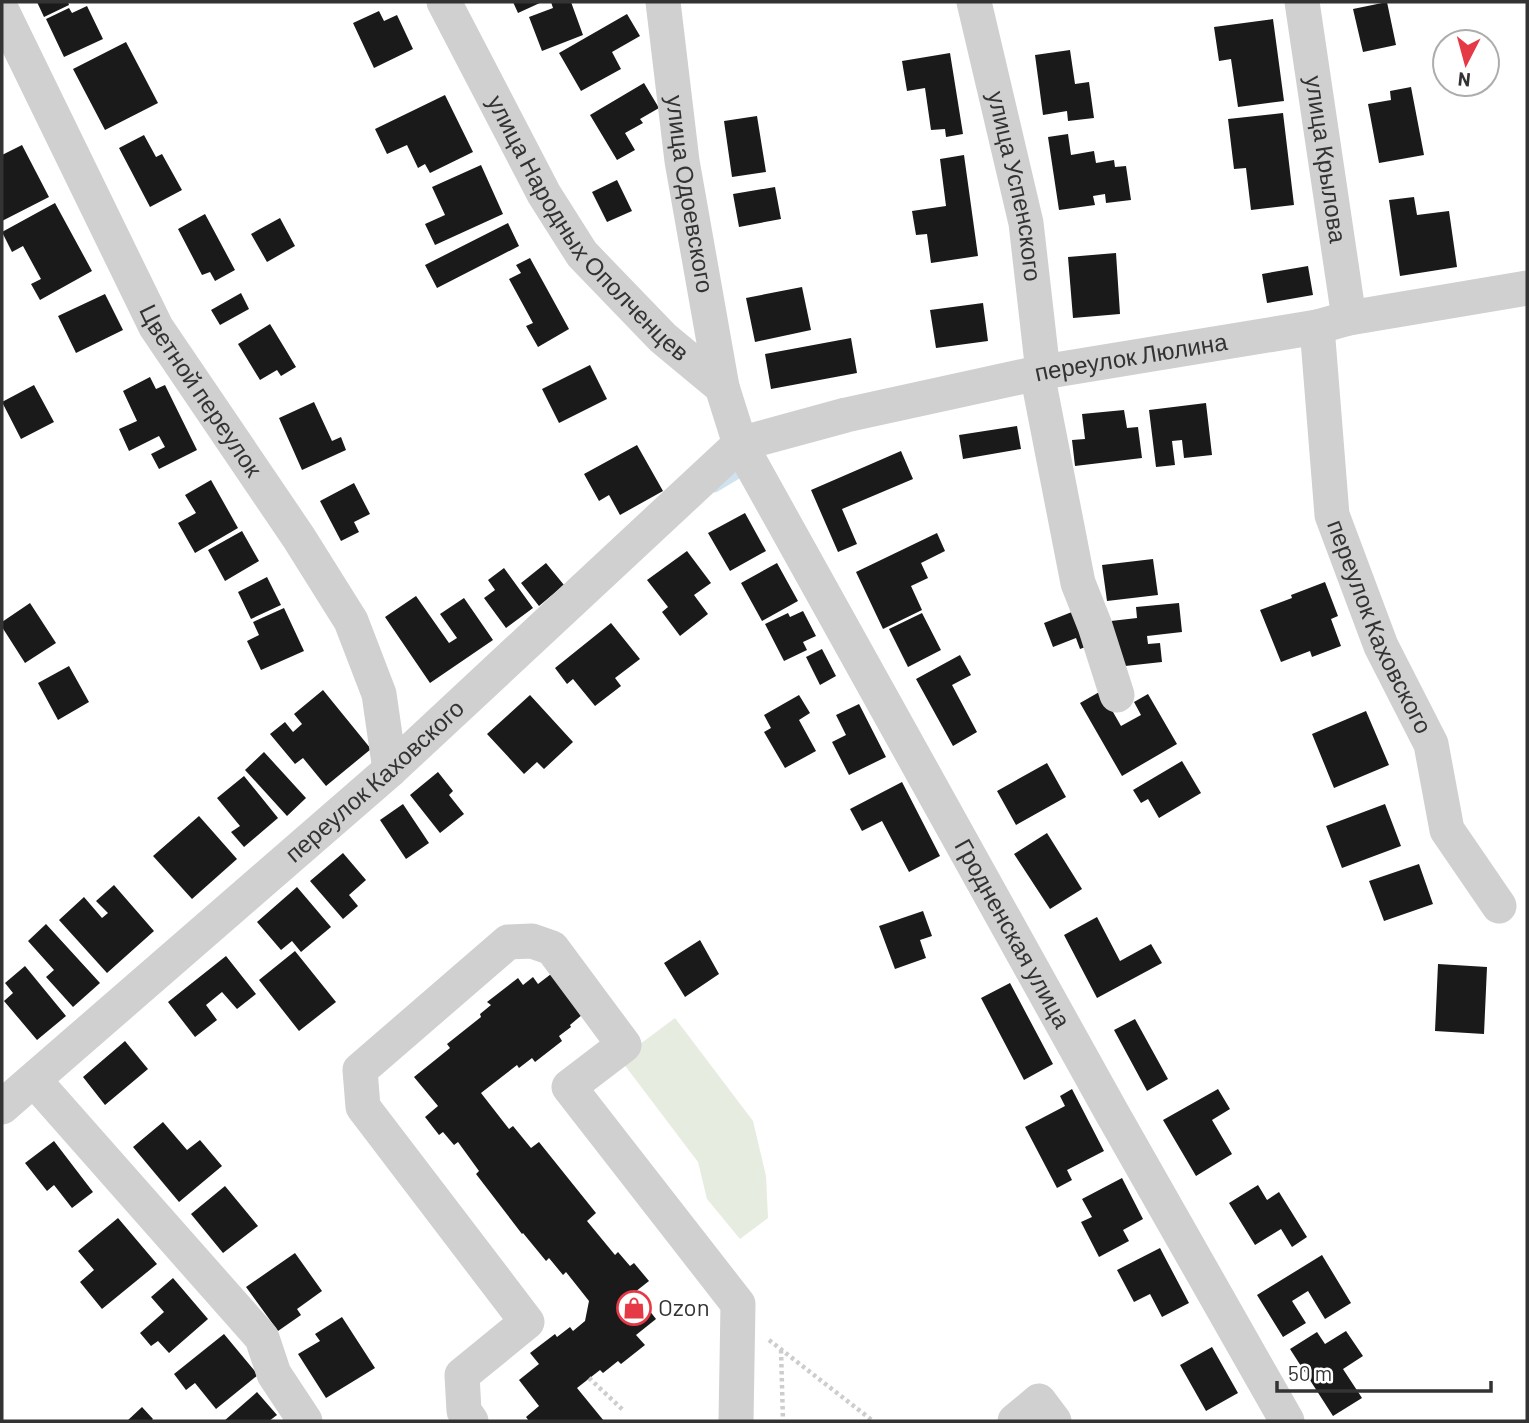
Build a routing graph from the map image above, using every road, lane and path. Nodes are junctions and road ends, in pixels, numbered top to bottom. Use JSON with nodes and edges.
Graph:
{"nodes":[{"id":1,"x":444,"y":2,"type":"edge"},
{"id":2,"x":663,"y":2,"type":"edge"},
{"id":3,"x":974,"y":2,"type":"edge"},
{"id":4,"x":1302,"y":2,"type":"edge"},
{"id":5,"x":2,"y":11,"type":"edge"},
{"id":6,"x":1527,"y":288,"type":"edge"},
{"id":7,"x":1333,"y":323,"type":"junction"},
{"id":8,"x":1040,"y":373,"type":"junction"},
{"id":9,"x":722,"y":387,"type":"junction"},
{"id":10,"x":740,"y":444,"type":"junction"},
{"id":11,"x":1117,"y":695,"type":"dead end"},
{"id":12,"x":390,"y":770,"type":"junction"},
{"id":13,"x":1499,"y":906,"type":"dead end"},
{"id":14,"x":34,"y":1080,"type":"junction"},
{"id":15,"x":2,"y":1107,"type":"edge"},
{"id":16,"x":738,"y":1317,"type":"junction"},
{"id":17,"x":781,"y":1350,"type":"junction"},
{"id":18,"x":589,"y":1378,"type":"dead end"},
{"id":19,"x":623,"y":1410,"type":"dead end"},
{"id":20,"x":304,"y":1421,"type":"edge"},
{"id":21,"x":471,"y":1421,"type":"edge"},
{"id":22,"x":736,"y":1421,"type":"edge"},
{"id":23,"x":783,"y":1421,"type":"edge"},
{"id":24,"x":873,"y":1421,"type":"edge"},
{"id":25,"x":1015,"y":1421,"type":"edge"},
{"id":26,"x":1054,"y":1421,"type":"edge"},
{"id":27,"x":1287,"y":1421,"type":"edge"}],
"edges":[{"from":1,"to":9,"type":"street","name":"улица Народных Ополченцев"},
{"from":2,"to":9,"type":"street","name":"улица Одоевского"},
{"from":3,"to":8,"type":"street","name":"улица Успенского"},
{"from":4,"to":7,"type":"street","name":"улица Крылова"},
{"from":5,"to":12,"type":"street","name":"Цветной переулок"},
{"from":6,"to":7,"type":"street","name":"переулок Люлина"},
{"from":7,"to":8,"type":"street","name":"переулок Люлина"},
{"from":7,"to":13,"type":"street","name":"переулок Каховского"},
{"from":8,"to":10,"type":"street","name":"переулок Люлина"},
{"from":8,"to":11,"type":"street"},
{"from":9,"to":10,"type":"street"},
{"from":10,"to":12,"type":"street","name":"переулок Каховского"},
{"from":10,"to":27,"type":"street","name":"Гродненская улица"},
{"from":12,"to":14,"type":"street","name":"переулок Каховского"},
{"from":14,"to":15,"type":"street","name":"переулок Каховского"},
{"from":14,"to":20,"type":"street"},
{"from":16,"to":17,"type":"path"},
{"from":16,"to":21,"type":"street"},
{"from":16,"to":22,"type":"street"},
{"from":17,"to":23,"type":"path"},
{"from":17,"to":24,"type":"path"},
{"from":18,"to":19,"type":"path"},
{"from":25,"to":26,"type":"street"}]}
